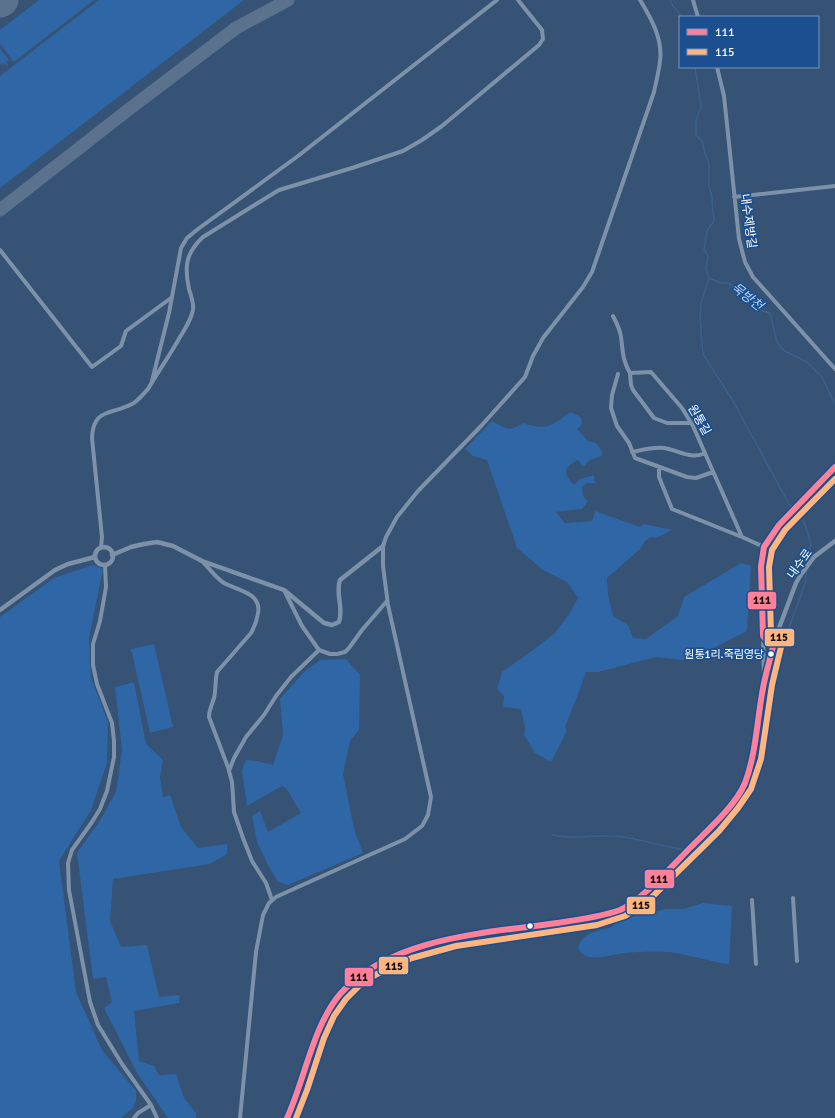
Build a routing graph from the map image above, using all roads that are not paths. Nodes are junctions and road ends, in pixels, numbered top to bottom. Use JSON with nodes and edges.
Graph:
{"nodes":[{"id":1,"x":498,"y":0,"type":"edge"},
{"id":2,"x":518,"y":0,"type":"edge"},
{"id":3,"x":640,"y":0,"type":"edge"},
{"id":4,"x":693,"y":0,"type":"edge"},
{"id":5,"x":698,"y":16,"type":"edge"},
{"id":6,"x":717,"y":68,"type":"edge"},
{"id":7,"x":835,"y":186,"type":"edge"},
{"id":8,"x":734,"y":197,"type":"junction"},
{"id":9,"x":0,"y":250,"type":"edge"},
{"id":10,"x":171,"y":298,"type":"junction"},
{"id":11,"x":613,"y":316,"type":"dead end"},
{"id":12,"x":835,"y":369,"type":"edge"},
{"id":13,"x":630,"y":373,"type":"junction"},
{"id":14,"x":618,"y":374,"type":"dead end"},
{"id":15,"x":151,"y":383,"type":"junction"},
{"id":16,"x":692,"y":423,"type":"junction"},
{"id":17,"x":632,"y":452,"type":"junction"},
{"id":18,"x":705,"y":453,"type":"junction"},
{"id":19,"x":659,"y":467,"type":"junction"},
{"id":20,"x":835,"y":467,"type":"edge"},
{"id":21,"x":713,"y":472,"type":"junction"},
{"id":22,"x":742,"y":537,"type":"junction"},
{"id":23,"x":835,"y":541,"type":"edge"},
{"id":24,"x":383,"y":546,"type":"junction"},
{"id":25,"x":764,"y":546,"type":"junction"},
{"id":26,"x":101,"y":548,"type":"junction"},
{"id":27,"x":112,"y":555,"type":"junction"},
{"id":28,"x":95,"y":557,"type":"junction"},
{"id":29,"x":202,"y":561,"type":"junction"},
{"id":30,"x":105,"y":565,"type":"junction"},
{"id":31,"x":284,"y":590,"type":"junction"},
{"id":32,"x":388,"y":601,"type":"junction"},
{"id":33,"x":0,"y":610,"type":"edge"},
{"id":34,"x":763,"y":636,"type":"junction"},
{"id":35,"x":774,"y":642,"type":"junction"},
{"id":36,"x":319,"y":650,"type":"junction"},
{"id":37,"x":764,"y":683,"type":"junction"},
{"id":38,"x":229,"y":771,"type":"junction"},
{"id":39,"x":793,"y":898,"type":"dead end"},
{"id":40,"x":272,"y":900,"type":"junction"},
{"id":41,"x":752,"y":900,"type":"dead end"},
{"id":42,"x":797,"y":962,"type":"dead end"},
{"id":43,"x":756,"y":964,"type":"dead end"},
{"id":44,"x":151,"y":1105,"type":"junction"},
{"id":45,"x":134,"y":1118,"type":"edge"},
{"id":46,"x":157,"y":1118,"type":"edge"},
{"id":47,"x":240,"y":1118,"type":"edge"},
{"id":48,"x":287,"y":1118,"type":"edge"}],
"edges":[{"from":1,"to":10,"type":"street"},
{"from":2,"to":15,"type":"street"},
{"from":3,"to":24,"type":"street"},
{"from":4,"to":5,"type":"street"},
{"from":6,"to":8,"type":"street","name":"내수제방길"},
{"from":7,"to":8,"type":"street"},
{"from":8,"to":12,"type":"street","name":"내수제방길"},
{"from":9,"to":10,"type":"street"},
{"from":10,"to":15,"type":"street"},
{"from":11,"to":13,"type":"street"},
{"from":13,"to":16,"type":"street","name":"원통길"},
{"from":13,"to":16,"type":"street"},
{"from":14,"to":17,"type":"street"},
{"from":15,"to":26,"type":"street"},
{"from":16,"to":18,"type":"street","name":"원통길"},
{"from":17,"to":18,"type":"street"},
{"from":17,"to":19,"type":"street"},
{"from":18,"to":21,"type":"street","name":"원통길"},
{"from":19,"to":21,"type":"street"},
{"from":19,"to":22,"type":"street"},
{"from":20,"to":25,"type":"street"},
{"from":21,"to":22,"type":"street","name":"원통길"},
{"from":22,"to":25,"type":"street"},
{"from":23,"to":35,"type":"street","name":"내수로"},
{"from":24,"to":31,"type":"street"},
{"from":24,"to":32,"type":"street"},
{"from":25,"to":34,"type":"street"},
{"from":26,"to":27,"type":"street"},
{"from":26,"to":28,"type":"street"},
{"from":27,"to":29,"type":"street"},
{"from":27,"to":30,"type":"street"},
{"from":28,"to":30,"type":"street"},
{"from":28,"to":33,"type":"street"},
{"from":29,"to":31,"type":"street"},
{"from":29,"to":38,"type":"street"},
{"from":30,"to":44,"type":"street"},
{"from":31,"to":36,"type":"street"},
{"from":32,"to":36,"type":"street"},
{"from":32,"to":40,"type":"street"},
{"from":34,"to":35,"type":"street"},
{"from":34,"to":37,"type":"street"},
{"from":35,"to":37,"type":"street","name":"내수로"},
{"from":36,"to":38,"type":"street"},
{"from":37,"to":48,"type":"street","name":"내수로"},
{"from":38,"to":40,"type":"street"},
{"from":39,"to":42,"type":"street"},
{"from":40,"to":47,"type":"street"},
{"from":41,"to":43,"type":"street"},
{"from":44,"to":45,"type":"street"},
{"from":44,"to":46,"type":"street"}]}
